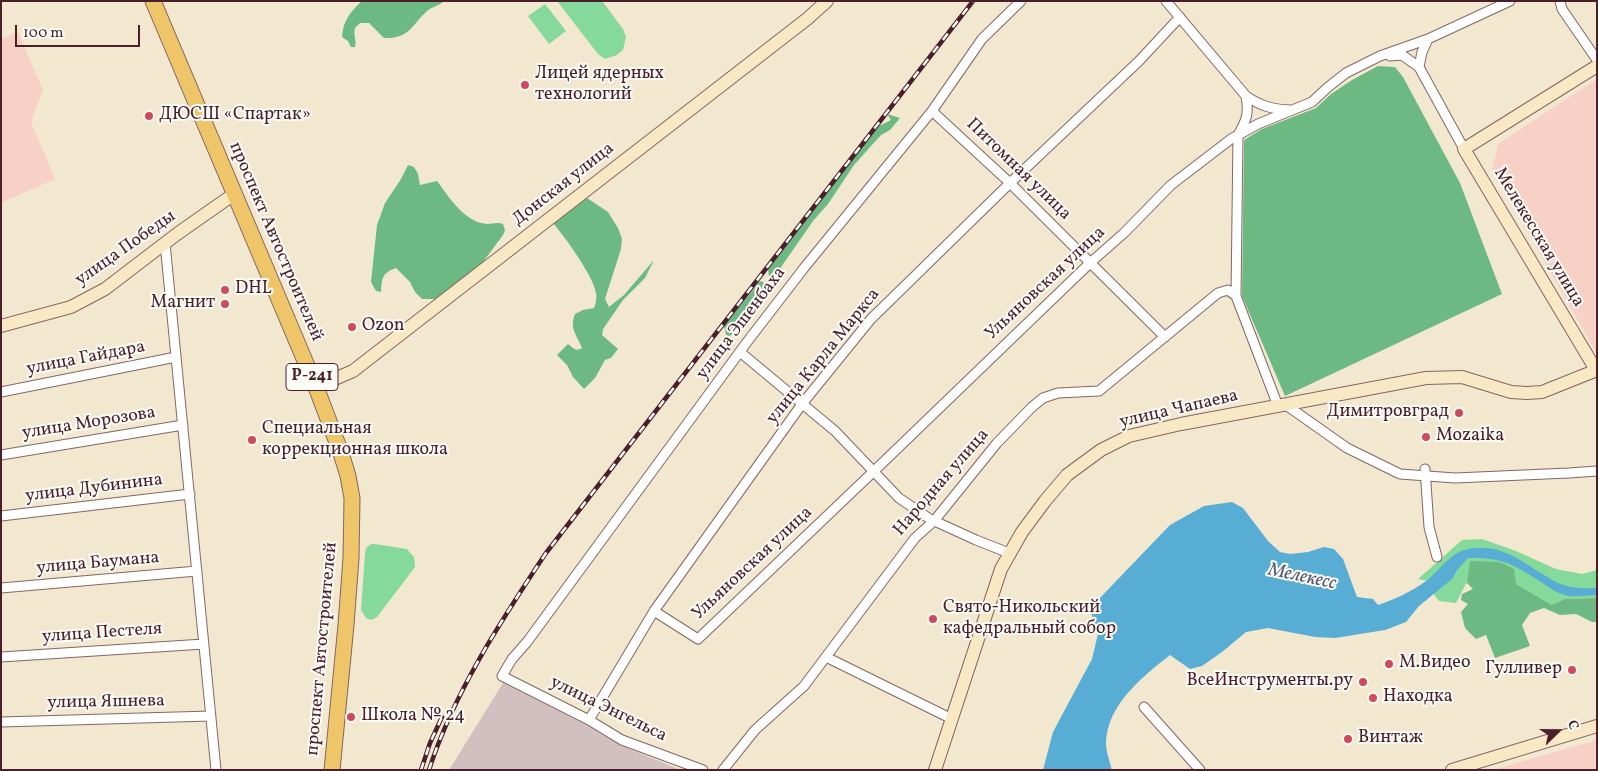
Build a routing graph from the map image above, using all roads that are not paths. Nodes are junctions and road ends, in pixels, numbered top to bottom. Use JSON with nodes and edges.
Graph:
{"nodes":[{"id":1,"x":153,"y":1,"type":"edge"},
{"id":2,"x":827,"y":1,"type":"edge"},
{"id":3,"x":1021,"y":1,"type":"edge"},
{"id":4,"x":1166,"y":1,"type":"edge"},
{"id":5,"x":1510,"y":1,"type":"edge"},
{"id":6,"x":1560,"y":1,"type":"edge"},
{"id":7,"x":1180,"y":17,"type":"junction"},
{"id":8,"x":1428,"y":39,"type":"junction"},
{"id":9,"x":1380,"y":56,"type":"junction"},
{"id":10,"x":1597,"y":60,"type":"edge"},
{"id":11,"x":1597,"y":66,"type":"edge"},
{"id":12,"x":1419,"y":67,"type":"junction"},
{"id":13,"x":1246,"y":96,"type":"junction"},
{"id":14,"x":1292,"y":110,"type":"junction"},
{"id":15,"x":932,"y":111,"type":"junction"},
{"id":16,"x":1238,"y":135,"type":"junction"},
{"id":17,"x":1464,"y":150,"type":"junction"},
{"id":18,"x":1010,"y":183,"type":"junction"},
{"id":19,"x":234,"y":194,"type":"junction"},
{"id":20,"x":165,"y":243,"type":"junction"},
{"id":21,"x":1090,"y":263,"type":"junction"},
{"id":22,"x":1236,"y":296,"type":"junction"},
{"id":23,"x":1,"y":326,"type":"edge"},
{"id":24,"x":1166,"y":337,"type":"junction"},
{"id":25,"x":740,"y":352,"type":"junction"},
{"id":26,"x":176,"y":357,"type":"junction"},
{"id":27,"x":1597,"y":370,"type":"edge"},
{"id":28,"x":316,"y":387,"type":"junction"},
{"id":29,"x":1,"y":392,"type":"edge"},
{"id":30,"x":802,"y":404,"type":"junction"},
{"id":31,"x":1282,"y":406,"type":"junction"},
{"id":32,"x":183,"y":425,"type":"junction"},
{"id":33,"x":1,"y":455,"type":"edge"},
{"id":34,"x":1597,"y":471,"type":"edge"},
{"id":35,"x":873,"y":472,"type":"junction"},
{"id":36,"x":1425,"y":472,"type":"junction"},
{"id":37,"x":190,"y":494,"type":"junction"},
{"id":38,"x":1,"y":516,"type":"edge"},
{"id":39,"x":934,"y":521,"type":"junction"},
{"id":40,"x":1009,"y":553,"type":"junction"},
{"id":41,"x":1437,"y":557,"type":"dead end"},
{"id":42,"x":197,"y":571,"type":"junction"},
{"id":43,"x":1,"y":588,"type":"edge"},
{"id":44,"x":654,"y":611,"type":"junction"},
{"id":45,"x":204,"y":644,"type":"junction"},
{"id":46,"x":1,"y":657,"type":"edge"},
{"id":47,"x":826,"y":657,"type":"junction"},
{"id":48,"x":502,"y":676,"type":"joint"},
{"id":49,"x":1144,"y":707,"type":"dead end"},
{"id":50,"x":211,"y":716,"type":"junction"},
{"id":51,"x":952,"y":719,"type":"junction"},
{"id":52,"x":589,"y":720,"type":"junction"},
{"id":53,"x":1,"y":722,"type":"edge"},
{"id":54,"x":1597,"y":726,"type":"edge"},
{"id":55,"x":1456,"y":769,"type":"edge"},
{"id":56,"x":216,"y":770,"type":"edge"},
{"id":57,"x":332,"y":770,"type":"edge"},
{"id":58,"x":703,"y":770,"type":"edge"},
{"id":59,"x":722,"y":770,"type":"edge"},
{"id":60,"x":935,"y":770,"type":"edge"},
{"id":61,"x":1200,"y":770,"type":"edge"}],
"edges":[{"from":1,"to":19,"type":"highway","name":"проспект Автостроителей","number":"Р-241"},
{"from":2,"to":28,"type":"street","name":"Донская улица"},
{"from":3,"to":15,"type":"street","name":"улица Эшенбаха"},
{"from":4,"to":7,"type":"street"},
{"from":5,"to":8,"type":"street","name":"Ульяновская улица"},
{"from":6,"to":10,"type":"street"},
{"from":7,"to":13,"type":"street"},
{"from":7,"to":18,"type":"street","name":"улица Карла Маркса"},
{"from":8,"to":9,"type":"street","name":"Ульяновская улица"},
{"from":8,"to":12,"type":"street"},
{"from":9,"to":12,"type":"street"},
{"from":9,"to":14,"type":"street","name":"Ульяновская улица"},
{"from":11,"to":17,"type":"street"},
{"from":12,"to":17,"type":"street","name":"Мелекесская улица"},
{"from":13,"to":14,"type":"street"},
{"from":13,"to":16,"type":"street"},
{"from":14,"to":16,"type":"street","name":"Ульяновская улица"},
{"from":15,"to":18,"type":"street","name":"Питомная улица"},
{"from":15,"to":25,"type":"street","name":"улица Эшенбаха"},
{"from":16,"to":21,"type":"street","name":"Ульяновская улица"},
{"from":16,"to":22,"type":"street"},
{"from":17,"to":27,"type":"street","name":"Мелекесская улица"},
{"from":18,"to":21,"type":"street","name":"Питомная улица"},
{"from":18,"to":30,"type":"street","name":"улица Карла Маркса"},
{"from":19,"to":20,"type":"street","name":"улица Победы"},
{"from":19,"to":28,"type":"highway","name":"проспект Автостроителей","number":"Р-241"},
{"from":20,"to":23,"type":"street","name":"улица Победы"},
{"from":20,"to":26,"type":"street"},
{"from":21,"to":24,"type":"street","name":"Питомная улица"},
{"from":21,"to":35,"type":"street","name":"Ульяновская улица"},
{"from":22,"to":24,"type":"street","name":"Народная улица"},
{"from":22,"to":31,"type":"street"},
{"from":24,"to":39,"type":"street","name":"Народная улица"},
{"from":25,"to":30,"type":"street"},
{"from":25,"to":48,"type":"street","name":"улица Эшенбаха"},
{"from":26,"to":29,"type":"street","name":"улица Гайдара"},
{"from":26,"to":32,"type":"street"},
{"from":27,"to":31,"type":"street","name":"улица Чапаева"},
{"from":28,"to":57,"type":"highway","name":"проспект Автостроителей","number":"Р-241"},
{"from":30,"to":35,"type":"street"},
{"from":30,"to":44,"type":"street","name":"улица Карла Маркса"},
{"from":31,"to":36,"type":"street"},
{"from":31,"to":40,"type":"street","name":"улица Чапаева"},
{"from":32,"to":33,"type":"street","name":"улица Морозова"},
{"from":32,"to":37,"type":"street"},
{"from":34,"to":36,"type":"street"},
{"from":35,"to":39,"type":"street"},
{"from":35,"to":44,"type":"street","name":"Ульяновская улица"},
{"from":36,"to":41,"type":"street"},
{"from":37,"to":38,"type":"street","name":"улица Дубинина"},
{"from":37,"to":42,"type":"street"},
{"from":39,"to":40,"type":"street"},
{"from":39,"to":47,"type":"street","name":"Народная улица"},
{"from":40,"to":51,"type":"street","name":"улица Чапаева"},
{"from":42,"to":43,"type":"street","name":"улица Баумана"},
{"from":42,"to":45,"type":"street"},
{"from":44,"to":52,"type":"street","name":"улица Карла Маркса"},
{"from":45,"to":46,"type":"street","name":"улица Пестеля"},
{"from":45,"to":50,"type":"street"},
{"from":47,"to":51,"type":"street"},
{"from":47,"to":59,"type":"street","name":"Народная улица"},
{"from":48,"to":52,"type":"street","name":"улица Энгельса"},
{"from":49,"to":61,"type":"street"},
{"from":50,"to":53,"type":"street","name":"улица Яшнева"},
{"from":50,"to":56,"type":"street"},
{"from":51,"to":60,"type":"street","name":"улица Чапаева"},
{"from":52,"to":58,"type":"street","name":"улица Энгельса"},
{"from":54,"to":55,"type":"street"}]}
